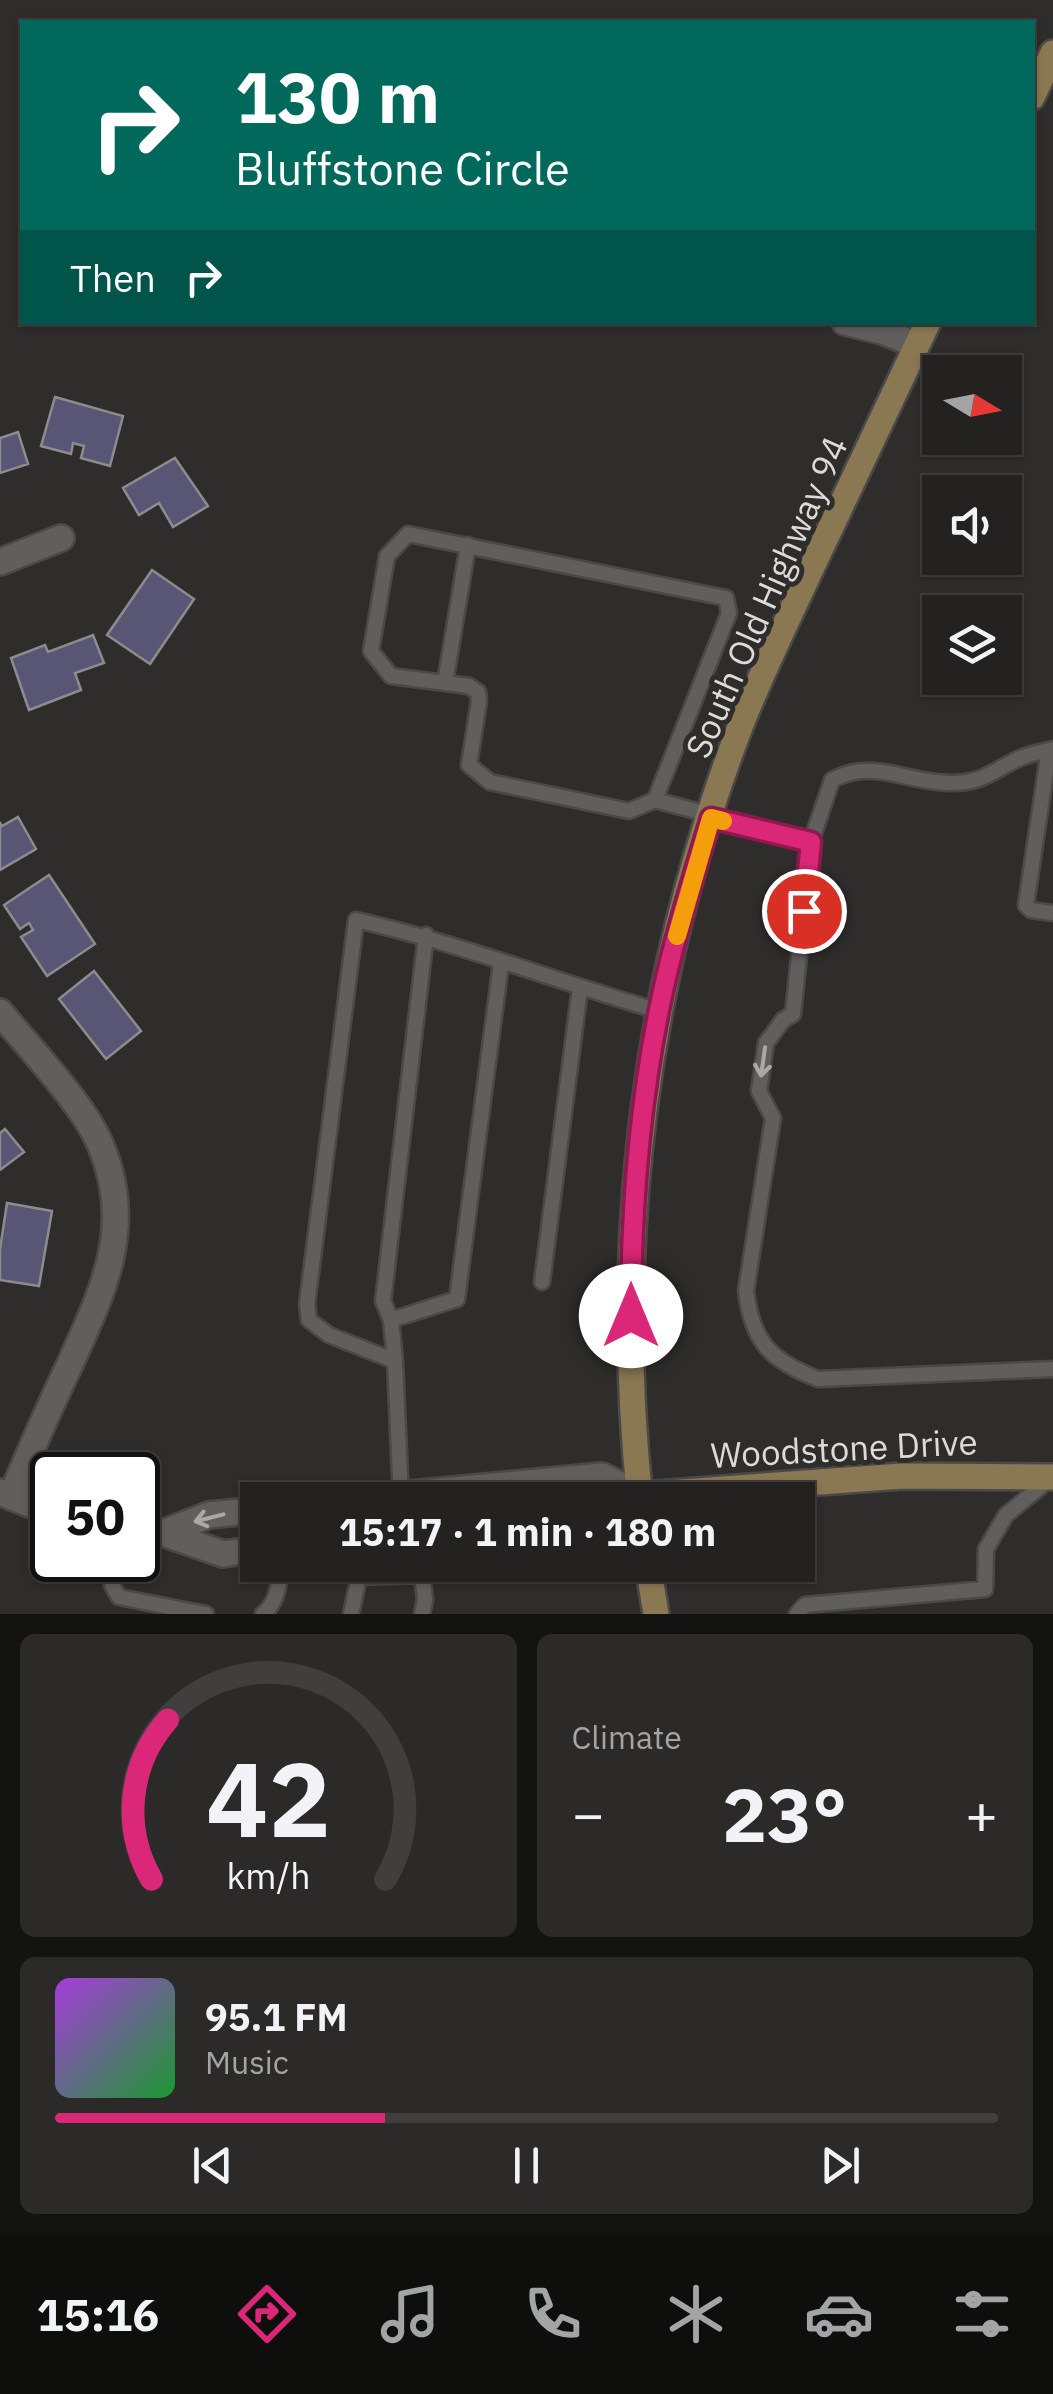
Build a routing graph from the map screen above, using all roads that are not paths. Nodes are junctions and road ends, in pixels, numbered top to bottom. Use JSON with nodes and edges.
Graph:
{"nodes":[{"id":1,"x":1053,"y":53,"type":"edge"},
{"id":2,"x":1035,"y":92,"type":"edge"},
{"id":3,"x":857,"y":325,"type":"edge"},
{"id":4,"x":922,"y":334,"type":"edge"},
{"id":5,"x":61,"y":538,"type":"dead end"},
{"id":6,"x":468,"y":546,"type":"junction"},
{"id":7,"x":0,"y":562,"type":"edge"},
{"id":8,"x":445,"y":683,"type":"junction"},
{"id":9,"x":1051,"y":749,"type":"edge"},
{"id":10,"x":655,"y":800,"type":"junction"},
{"id":11,"x":711,"y":818,"type":"junction"},
{"id":12,"x":811,"y":842,"type":"junction"},
{"id":13,"x":1053,"y":913,"type":"edge"},
{"id":14,"x":426,"y":936,"type":"junction"},
{"id":15,"x":501,"y":963,"type":"junction"},
{"id":16,"x":580,"y":988,"type":"junction"},
{"id":17,"x":659,"y":1011,"type":"junction"},
{"id":18,"x":0,"y":1012,"type":"edge"},
{"id":19,"x":542,"y":1282,"type":"dead end"},
{"id":20,"x":391,"y":1320,"type":"junction"},
{"id":21,"x":395,"y":1360,"type":"junction"},
{"id":22,"x":1053,"y":1369,"type":"edge"},
{"id":23,"x":1053,"y":1477,"type":"edge"},
{"id":24,"x":399,"y":1482,"type":"edge"},
{"id":25,"x":544,"y":1482,"type":"edge"},
{"id":26,"x":612,"y":1482,"type":"edge"},
{"id":27,"x":636,"y":1482,"type":"edge"},
{"id":28,"x":815,"y":1483,"type":"edge"},
{"id":29,"x":5,"y":1494,"type":"edge"},
{"id":30,"x":30,"y":1504,"type":"edge"},
{"id":31,"x":240,"y":1512,"type":"edge"},
{"id":32,"x":160,"y":1529,"type":"edge"},
{"id":33,"x":160,"y":1535,"type":"edge"},
{"id":34,"x":240,"y":1552,"type":"edge"},
{"id":35,"x":112,"y":1582,"type":"edge"},
{"id":36,"x":279,"y":1582,"type":"edge"},
{"id":37,"x":358,"y":1582,"type":"edge"},
{"id":38,"x":422,"y":1582,"type":"edge"},
{"id":39,"x":651,"y":1582,"type":"edge"},
{"id":40,"x":206,"y":1614,"type":"edge"},
{"id":41,"x":263,"y":1614,"type":"edge"},
{"id":42,"x":351,"y":1614,"type":"edge"},
{"id":43,"x":422,"y":1614,"type":"edge"},
{"id":44,"x":656,"y":1614,"type":"edge"},
{"id":45,"x":797,"y":1614,"type":"edge"}],
"edges":[{"from":1,"to":2,"type":"main road"},
{"from":3,"to":4,"type":"street"},
{"from":4,"to":11,"type":"main road","name":"South Old Highway 94"},
{"from":5,"to":7,"type":"street"},
{"from":6,"to":8,"type":"lane"},
{"from":6,"to":8,"type":"lane"},
{"from":6,"to":10,"type":"lane"},
{"from":8,"to":10,"type":"lane"},
{"from":9,"to":12,"type":"lane"},
{"from":9,"to":13,"type":"lane"},
{"from":10,"to":11,"type":"lane"},
{"from":11,"to":12,"type":"lane"},
{"from":11,"to":17,"type":"main road","name":"South Old Highway 94"},
{"from":12,"to":22,"type":"lane","one_way":true},
{"from":14,"to":15,"type":"lane"},
{"from":14,"to":20,"type":"lane"},
{"from":14,"to":21,"type":"lane"},
{"from":15,"to":16,"type":"lane"},
{"from":15,"to":20,"type":"lane"},
{"from":16,"to":17,"type":"lane"},
{"from":16,"to":19,"type":"lane"},
{"from":17,"to":27,"type":"main road","name":"South Old Highway 94"},
{"from":18,"to":29,"type":"street"},
{"from":20,"to":21,"type":"lane"},
{"from":21,"to":24,"type":"lane"},
{"from":23,"to":28,"type":"main road","name":"Woodstone Drive"},
{"from":23,"to":45,"type":"lane"},
{"from":25,"to":26,"type":"street","name":"Woodstone Drive"},
{"from":29,"to":30,"type":"street"},
{"from":31,"to":32,"type":"street","one_way":true},
{"from":33,"to":34,"type":"street"},
{"from":35,"to":40,"type":"lane"},
{"from":36,"to":41,"type":"lane"},
{"from":37,"to":42,"type":"lane"},
{"from":38,"to":43,"type":"lane"},
{"from":39,"to":44,"type":"main road"}]}
